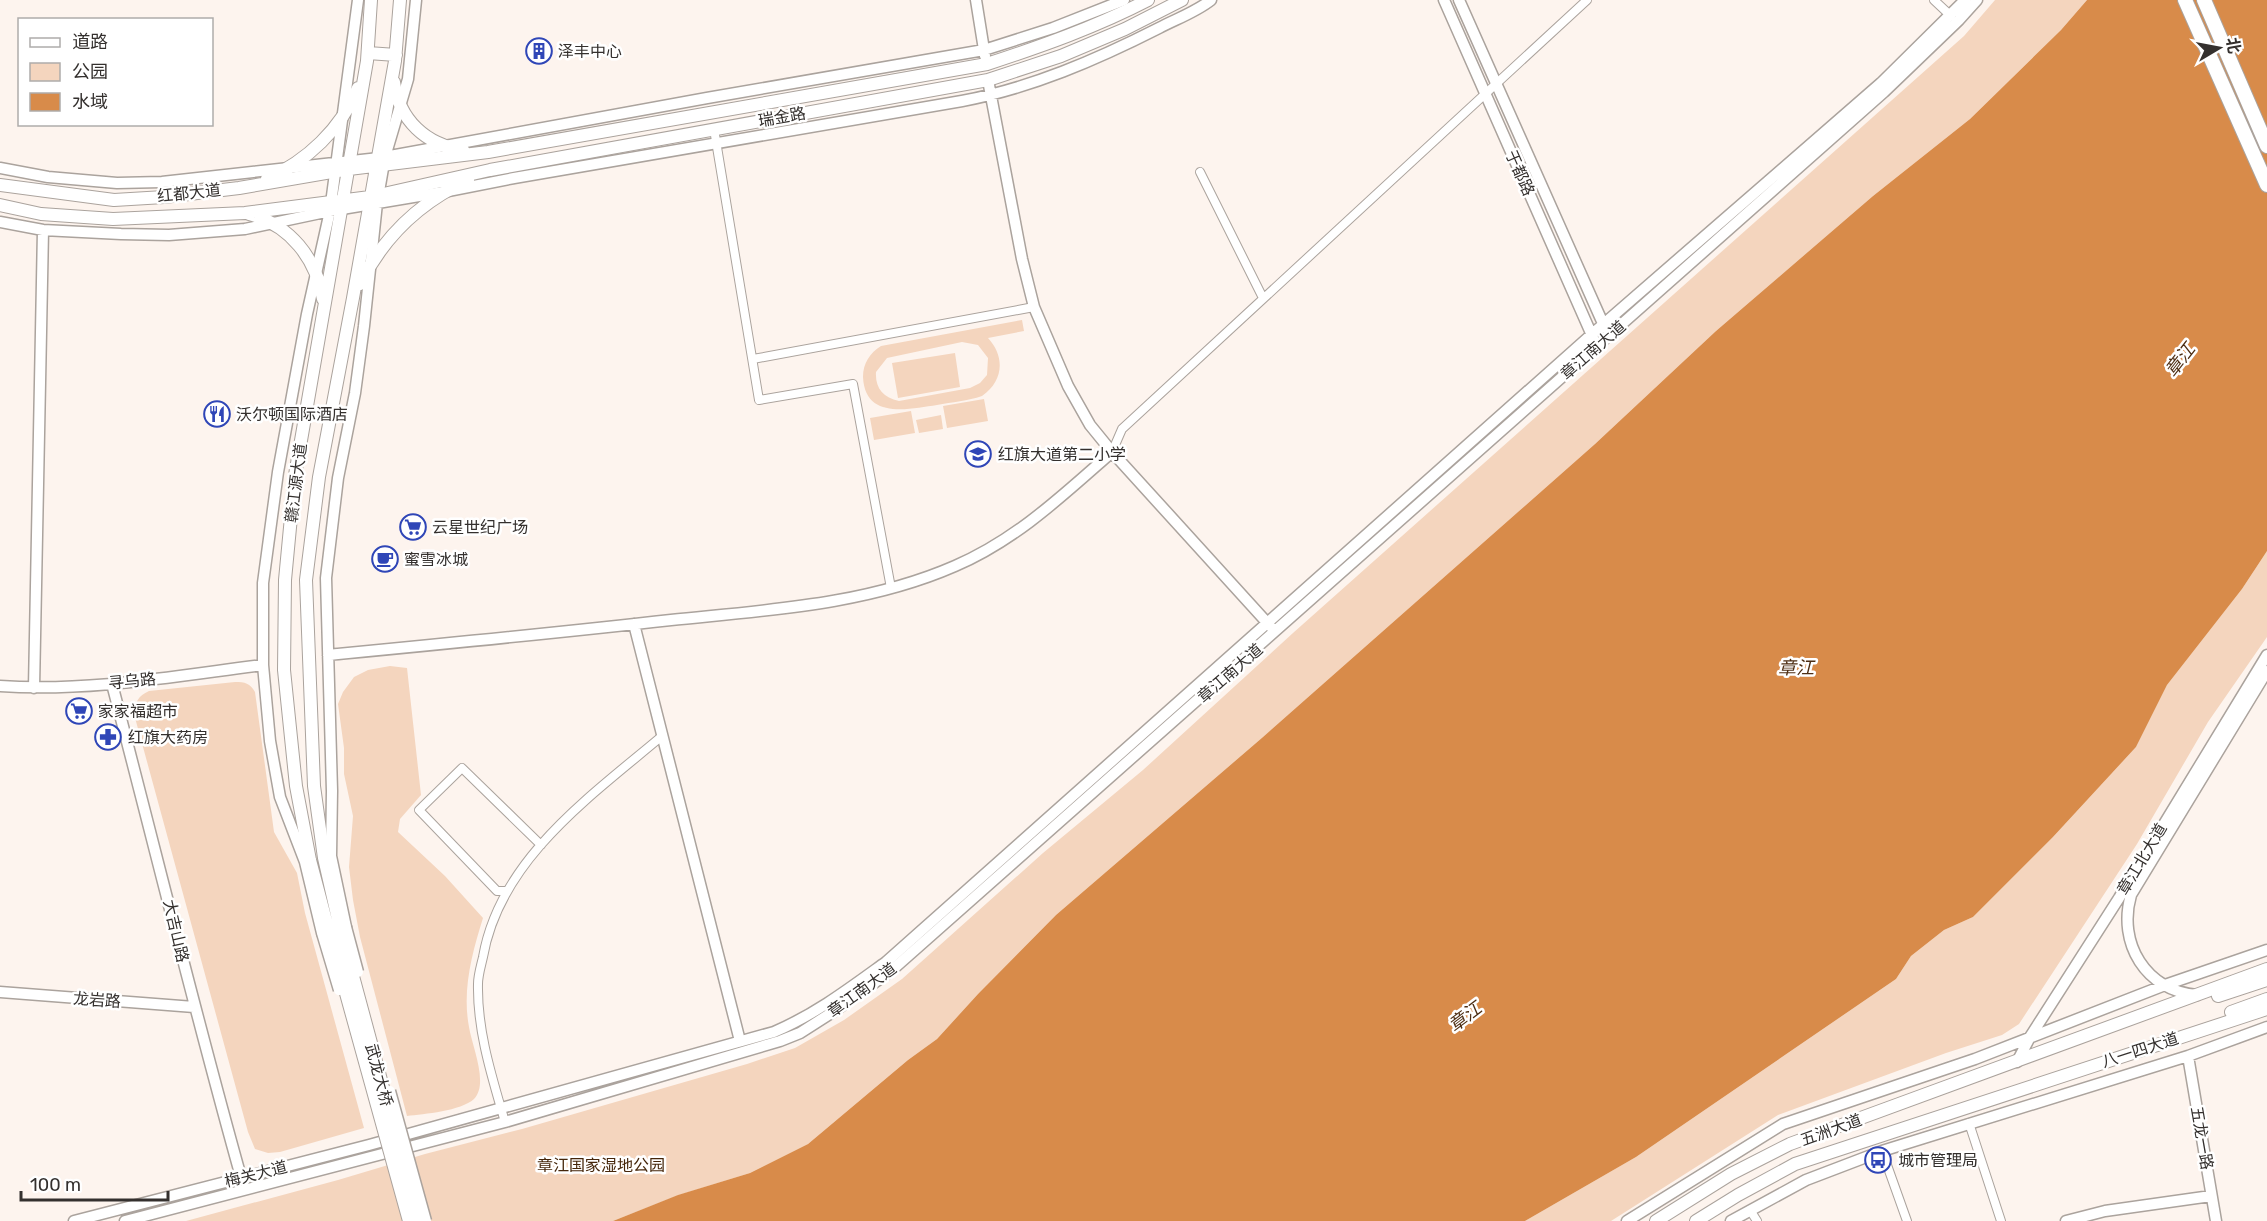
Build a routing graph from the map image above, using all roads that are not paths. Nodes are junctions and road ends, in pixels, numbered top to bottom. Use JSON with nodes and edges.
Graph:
{"nodes":[{"id":1,"x":358,"y":0,"type":"edge"},
{"id":2,"x":371,"y":0,"type":"edge"},
{"id":3,"x":400,"y":0,"type":"edge"},
{"id":4,"x":416,"y":0,"type":"edge"},
{"id":5,"x":976,"y":0,"type":"edge"},
{"id":6,"x":1124,"y":0,"type":"edge"},
{"id":7,"x":1148,"y":0,"type":"edge"},
{"id":8,"x":1182,"y":0,"type":"edge"},
{"id":9,"x":1211,"y":0,"type":"edge"},
{"id":10,"x":1444,"y":0,"type":"edge"},
{"id":11,"x":1459,"y":0,"type":"edge"},
{"id":12,"x":1587,"y":0,"type":"edge"},
{"id":13,"x":1934,"y":0,"type":"edge"},
{"id":14,"x":1965,"y":0,"type":"edge"},
{"id":15,"x":1977,"y":0,"type":"edge"},
{"id":16,"x":2185,"y":0,"type":"edge"},
{"id":17,"x":2204,"y":0,"type":"edge"},
{"id":18,"x":1951,"y":16,"type":"junction"},
{"id":19,"x":984,"y":50,"type":"junction"},
{"id":20,"x":367,"y":57,"type":"junction"},
{"id":21,"x":395,"y":58,"type":"junction"},
{"id":22,"x":987,"y":64,"type":"junction"},
{"id":23,"x":988,"y":80,"type":"junction"},
{"id":24,"x":1496,"y":82,"type":"junction"},
{"id":25,"x":1485,"y":92,"type":"junction"},
{"id":26,"x":992,"y":95,"type":"junction"},
{"id":27,"x":399,"y":104,"type":"junction"},
{"id":28,"x":343,"y":115,"type":"junction"},
{"id":29,"x":714,"y":129,"type":"junction"},
{"id":30,"x":717,"y":143,"type":"junction"},
{"id":31,"x":2267,"y":146,"type":"edge"},
{"id":32,"x":444,"y":147,"type":"junction"},
{"id":33,"x":488,"y":152,"type":"junction"},
{"id":34,"x":381,"y":161,"type":"junction"},
{"id":35,"x":349,"y":165,"type":"junction"},
{"id":36,"x":290,"y":167,"type":"junction"},
{"id":37,"x":336,"y":167,"type":"junction"},
{"id":38,"x":0,"y":168,"type":"edge"},
{"id":39,"x":490,"y":170,"type":"junction"},
{"id":40,"x":1200,"y":172,"type":"dead end"},
{"id":41,"x":0,"y":185,"type":"edge"},
{"id":42,"x":2267,"y":185,"type":"edge"},
{"id":43,"x":239,"y":188,"type":"junction"},
{"id":44,"x":443,"y":192,"type":"junction"},
{"id":45,"x":374,"y":200,"type":"junction"},
{"id":46,"x":0,"y":205,"type":"edge"},
{"id":47,"x":336,"y":205,"type":"junction"},
{"id":48,"x":245,"y":213,"type":"junction"},
{"id":49,"x":0,"y":222,"type":"edge"},
{"id":50,"x":272,"y":223,"type":"junction"},
{"id":51,"x":43,"y":230,"type":"junction"},
{"id":52,"x":370,"y":264,"type":"junction"},
{"id":53,"x":317,"y":273,"type":"junction"},
{"id":54,"x":353,"y":298,"type":"junction"},
{"id":55,"x":1263,"y":298,"type":"junction"},
{"id":56,"x":1034,"y":307,"type":"junction"},
{"id":57,"x":324,"y":312,"type":"junction"},
{"id":58,"x":1603,"y":325,"type":"junction"},
{"id":59,"x":1591,"y":335,"type":"junction"},
{"id":60,"x":1609,"y":336,"type":"junction"},
{"id":61,"x":1597,"y":346,"type":"junction"},
{"id":62,"x":753,"y":359,"type":"junction"},
{"id":63,"x":1112,"y":452,"type":"junction"},
{"id":64,"x":891,"y":588,"type":"junction"},
{"id":65,"x":1268,"y":623,"type":"junction"},
{"id":66,"x":634,"y":624,"type":"junction"},
{"id":67,"x":1276,"y":633,"type":"junction"},
{"id":68,"x":328,"y":655,"type":"junction"},
{"id":69,"x":2267,"y":655,"type":"edge"},
{"id":70,"x":263,"y":665,"type":"junction"},
{"id":71,"x":2267,"y":670,"type":"edge"},
{"id":72,"x":112,"y":684,"type":"junction"},
{"id":73,"x":0,"y":686,"type":"edge"},
{"id":74,"x":34,"y":688,"type":"junction"},
{"id":75,"x":662,"y":736,"type":"junction"},
{"id":76,"x":541,"y":845,"type":"junction"},
{"id":77,"x":506,"y":891,"type":"junction"},
{"id":78,"x":334,"y":930,"type":"junction"},
{"id":79,"x":2267,"y":950,"type":"edge"},
{"id":80,"x":2267,"y":969,"type":"edge"},
{"id":81,"x":2267,"y":980,"type":"edge"},
{"id":82,"x":2165,"y":986,"type":"junction"},
{"id":83,"x":0,"y":992,"type":"edge"},
{"id":84,"x":2200,"y":995,"type":"junction"},
{"id":85,"x":2267,"y":999,"type":"edge"},
{"id":86,"x":194,"y":1007,"type":"junction"},
{"id":87,"x":2267,"y":1009,"type":"edge"},
{"id":88,"x":2267,"y":1028,"type":"edge"},
{"id":89,"x":2030,"y":1037,"type":"junction"},
{"id":90,"x":740,"y":1041,"type":"junction"},
{"id":91,"x":2188,"y":1056,"type":"junction"},
{"id":92,"x":2017,"y":1062,"type":"junction"},
{"id":93,"x":2013,"y":1091,"type":"junction"},
{"id":94,"x":501,"y":1109,"type":"junction"},
{"id":95,"x":505,"y":1122,"type":"junction"},
{"id":96,"x":1969,"y":1123,"type":"junction"},
{"id":97,"x":369,"y":1145,"type":"joint"},
{"id":98,"x":1882,"y":1151,"type":"junction"},
{"id":99,"x":373,"y":1156,"type":"joint"},
{"id":100,"x":241,"y":1178,"type":"junction"},
{"id":101,"x":2211,"y":1196,"type":"junction"},
{"id":102,"x":1750,"y":1210,"type":"junction"},
{"id":103,"x":2105,"y":1210,"type":"junction"},
{"id":104,"x":74,"y":1221,"type":"edge"},
{"id":105,"x":125,"y":1221,"type":"edge"},
{"id":106,"x":404,"y":1221,"type":"edge"},
{"id":107,"x":409,"y":1221,"type":"edge"},
{"id":108,"x":419,"y":1221,"type":"edge"},
{"id":109,"x":426,"y":1221,"type":"edge"},
{"id":110,"x":1627,"y":1221,"type":"edge"},
{"id":111,"x":1656,"y":1221,"type":"edge"},
{"id":112,"x":1696,"y":1221,"type":"edge"},
{"id":113,"x":1731,"y":1221,"type":"edge"},
{"id":114,"x":1757,"y":1221,"type":"edge"},
{"id":115,"x":1907,"y":1221,"type":"edge"},
{"id":116,"x":2001,"y":1221,"type":"edge"},
{"id":117,"x":2066,"y":1221,"type":"edge"},
{"id":118,"x":2094,"y":1221,"type":"edge"},
{"id":119,"x":2216,"y":1221,"type":"edge"}],
"edges":[{"from":1,"to":28,"type":"street"},
{"from":2,"to":20,"type":"main road","name":"赣江源大道"},
{"from":3,"to":21,"type":"main road","name":"赣江源大道"},
{"from":4,"to":27,"type":"street"},
{"from":5,"to":19,"type":"street"},
{"from":6,"to":19,"type":"street"},
{"from":7,"to":22,"type":"main road","name":"瑞金路"},
{"from":8,"to":23,"type":"main road","name":"瑞金路"},
{"from":9,"to":26,"type":"street"},
{"from":10,"to":25,"type":"street","name":"于都路"},
{"from":11,"to":24,"type":"street","name":"于都路"},
{"from":12,"to":24,"type":"street"},
{"from":13,"to":18,"type":"street"},
{"from":14,"to":18,"type":"street","name":"章江南大道"},
{"from":15,"to":60,"type":"street","name":"章江南大道"},
{"from":16,"to":42,"type":"highway"},
{"from":17,"to":31,"type":"highway"},
{"from":18,"to":58,"type":"street","name":"章江南大道"},
{"from":19,"to":22,"type":"street"},
{"from":19,"to":32,"type":"street"},
{"from":20,"to":21,"type":"main road"},
{"from":20,"to":28,"type":"main road"},
{"from":20,"to":35,"type":"main road","name":"赣江源大道"},
{"from":21,"to":27,"type":"main road"},
{"from":21,"to":34,"type":"main road","name":"赣江源大道"},
{"from":22,"to":33,"type":"main road","name":"瑞金路"},
{"from":23,"to":26,"type":"street"},
{"from":23,"to":29,"type":"main road","name":"瑞金路"},
{"from":24,"to":25,"type":"street"},
{"from":24,"to":58,"type":"street","name":"于都路"},
{"from":25,"to":55,"type":"street"},
{"from":25,"to":59,"type":"street","name":"于都路"},
{"from":26,"to":30,"type":"street"},
{"from":26,"to":56,"type":"street"},
{"from":27,"to":32,"type":"main road"},
{"from":27,"to":34,"type":"street"},
{"from":28,"to":36,"type":"main road"},
{"from":28,"to":37,"type":"street"},
{"from":29,"to":30,"type":"street"},
{"from":29,"to":39,"type":"main road","name":"瑞金路"},
{"from":30,"to":44,"type":"street"},
{"from":30,"to":62,"type":"street"},
{"from":32,"to":33,"type":"main road"},
{"from":32,"to":34,"type":"street"},
{"from":33,"to":34,"type":"main road","name":"瑞金路"},
{"from":34,"to":35,"type":"main road","name":"红都大道"},
{"from":34,"to":45,"type":"main road","name":"赣江源大道"},
{"from":35,"to":37,"type":"main road","name":"红都大道"},
{"from":35,"to":47,"type":"main road","name":"赣江源大道"},
{"from":36,"to":37,"type":"street"},
{"from":36,"to":38,"type":"street"},
{"from":36,"to":43,"type":"main road"},
{"from":37,"to":43,"type":"main road","name":"红都大道"},
{"from":37,"to":47,"type":"street"},
{"from":39,"to":44,"type":"main road"},
{"from":39,"to":45,"type":"main road","name":"瑞金路"},
{"from":40,"to":55,"type":"street"},
{"from":41,"to":43,"type":"main road","name":"红都大道"},
{"from":44,"to":45,"type":"street"},
{"from":44,"to":52,"type":"main road"},
{"from":45,"to":47,"type":"main road","name":"红都大道"},
{"from":45,"to":52,"type":"street"},
{"from":45,"to":54,"type":"main road","name":"赣江源大道"},
{"from":46,"to":48,"type":"main road","name":"红都大道"},
{"from":47,"to":48,"type":"main road","name":"红都大道"},
{"from":47,"to":50,"type":"street"},
{"from":47,"to":53,"type":"street"},
{"from":47,"to":57,"type":"main road","name":"赣江源大道"},
{"from":48,"to":50,"type":"main road"},
{"from":49,"to":51,"type":"street"},
{"from":50,"to":51,"type":"street"},
{"from":50,"to":53,"type":"main road"},
{"from":51,"to":74,"type":"street"},
{"from":52,"to":54,"type":"main road"},
{"from":52,"to":68,"type":"street"},
{"from":53,"to":57,"type":"main road"},
{"from":53,"to":70,"type":"street"},
{"from":54,"to":78,"type":"main road","name":"赣江源大道"},
{"from":55,"to":63,"type":"street"},
{"from":56,"to":62,"type":"street"},
{"from":56,"to":63,"type":"street"},
{"from":57,"to":78,"type":"main road","name":"赣江源大道"},
{"from":58,"to":59,"type":"street","name":"章江南大道"},
{"from":58,"to":60,"type":"street","name":"于都路"},
{"from":59,"to":61,"type":"street","name":"于都路"},
{"from":59,"to":65,"type":"street","name":"章江南大道"},
{"from":60,"to":61,"type":"street","name":"章江南大道"},
{"from":61,"to":67,"type":"street","name":"章江南大道"},
{"from":62,"to":64,"type":"street"},
{"from":63,"to":64,"type":"street"},
{"from":63,"to":65,"type":"street"},
{"from":64,"to":66,"type":"street"},
{"from":65,"to":67,"type":"street"},
{"from":65,"to":90,"type":"street","name":"章江南大道"},
{"from":66,"to":68,"type":"street"},
{"from":66,"to":75,"type":"street"},
{"from":67,"to":95,"type":"street","name":"章江南大道"},
{"from":68,"to":78,"type":"street"},
{"from":69,"to":89,"type":"street","name":"章江北大道"},
{"from":70,"to":72,"type":"street","name":"寻乌路"},
{"from":70,"to":78,"type":"street"},
{"from":71,"to":82,"type":"street","name":"章江北大道"},
{"from":72,"to":74,"type":"street","name":"寻乌路"},
{"from":72,"to":86,"type":"street","name":"大吉山路"},
{"from":73,"to":74,"type":"street","name":"寻乌路"},
{"from":75,"to":76,"type":"street"},
{"from":75,"to":90,"type":"street"},
{"from":76,"to":77,"type":"street"},
{"from":76,"to":77,"type":"street"},
{"from":77,"to":94,"type":"street"},
{"from":78,"to":106,"type":"street","bridge":true},
{"from":78,"to":107,"type":"main road","name":"武龙大桥","bridge":true},
{"from":78,"to":108,"type":"main road","name":"武龙大桥","bridge":true},
{"from":78,"to":109,"type":"street","bridge":true},
{"from":79,"to":82,"type":"street"},
{"from":80,"to":84,"type":"main road","name":"八一四大道"},
{"from":81,"to":92,"type":"main road"},
{"from":82,"to":84,"type":"street"},
{"from":82,"to":89,"type":"street"},
{"from":83,"to":86,"type":"street","name":"龙岩路"},
{"from":84,"to":92,"type":"main road","name":"八一四大道"},
{"from":85,"to":93,"type":"main road"},
{"from":86,"to":100,"type":"street","name":"大吉山路"},
{"from":87,"to":93,"type":"main road","name":"八一四大道"},
{"from":88,"to":91,"type":"street"},
{"from":89,"to":92,"type":"street","name":"章江北大道"},
{"from":89,"to":110,"type":"street"},
{"from":90,"to":94,"type":"street","name":"章江南大道"},
{"from":91,"to":96,"type":"street"},
{"from":91,"to":101,"type":"street","name":"五龙一路"},
{"from":92,"to":111,"type":"main road","name":"五洲大道"},
{"from":93,"to":112,"type":"main road","name":"五洲大道"},
{"from":94,"to":95,"type":"street"},
{"from":94,"to":97,"type":"street","name":"章江南大道"},
{"from":95,"to":99,"type":"street","name":"章江南大道"},
{"from":96,"to":98,"type":"street"},
{"from":96,"to":116,"type":"street"},
{"from":97,"to":100,"type":"street","name":"梅关大道"},
{"from":98,"to":102,"type":"street"},
{"from":98,"to":115,"type":"street"},
{"from":99,"to":105,"type":"street","name":"梅关大道"},
{"from":100,"to":104,"type":"street","name":"梅关大道"},
{"from":101,"to":103,"type":"street"},
{"from":101,"to":119,"type":"street","name":"五龙一路"},
{"from":102,"to":113,"type":"street"},
{"from":102,"to":114,"type":"street"},
{"from":103,"to":117,"type":"street"},
{"from":103,"to":118,"type":"street"}]}
